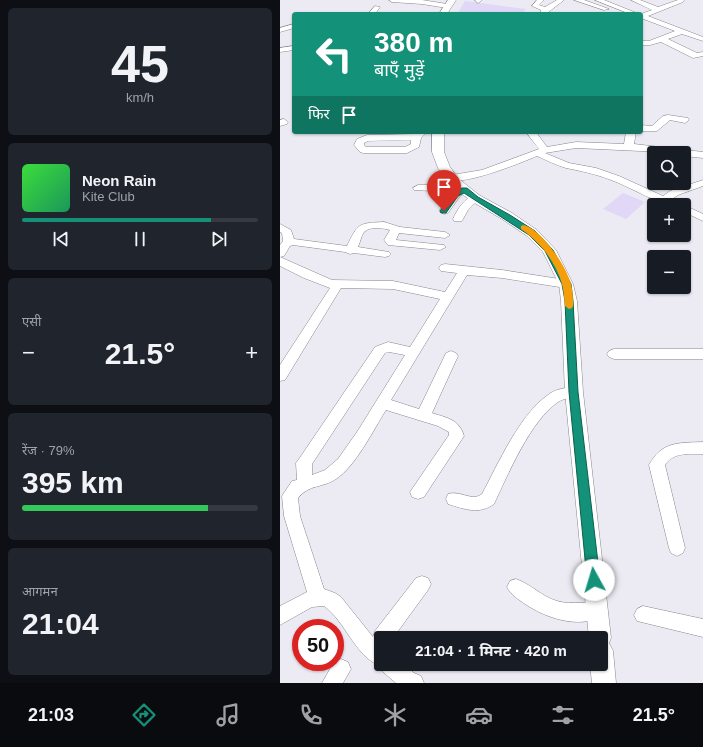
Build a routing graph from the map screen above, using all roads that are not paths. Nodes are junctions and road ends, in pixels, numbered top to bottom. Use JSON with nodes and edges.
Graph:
{"nodes":[{"id":1,"x":439,"y":0,"type":"edge"},
{"id":2,"x":542,"y":0,"type":"edge"},
{"id":3,"x":561,"y":0,"type":"edge"},
{"id":4,"x":577,"y":0,"type":"edge"},
{"id":5,"x":598,"y":0,"type":"edge"},
{"id":6,"x":634,"y":0,"type":"edge"},
{"id":7,"x":681,"y":1,"type":"dead end"},
{"id":8,"x":450,"y":2,"type":"edge"},
{"id":9,"x":393,"y":4,"type":"edge"},
{"id":10,"x":377,"y":7,"type":"dead end"},
{"id":11,"x":617,"y":7,"type":"junction"},
{"id":12,"x":606,"y":9,"type":"junction"},
{"id":13,"x":659,"y":10,"type":"junction"},
{"id":14,"x":373,"y":12,"type":"edge"},
{"id":15,"x":444,"y":12,"type":"edge"},
{"id":16,"x":544,"y":12,"type":"edge"},
{"id":17,"x":600,"y":12,"type":"edge"},
{"id":18,"x":631,"y":12,"type":"edge"},
{"id":19,"x":643,"y":14,"type":"edge"},
{"id":20,"x":643,"y":16,"type":"edge"},
{"id":21,"x":292,"y":27,"type":"edge"},
{"id":22,"x":280,"y":30,"type":"edge"},
{"id":23,"x":703,"y":30,"type":"edge"},
{"id":24,"x":685,"y":32,"type":"junction"},
{"id":25,"x":662,"y":39,"type":"junction"},
{"id":26,"x":703,"y":39,"type":"edge"},
{"id":27,"x":643,"y":42,"type":"edge"},
{"id":28,"x":292,"y":48,"type":"edge"},
{"id":29,"x":280,"y":50,"type":"edge"},
{"id":30,"x":701,"y":57,"type":"edge"},
{"id":31,"x":685,"y":120,"type":"dead end"},
{"id":32,"x":643,"y":128,"type":"edge"},
{"id":33,"x":419,"y":134,"type":"edge"},
{"id":34,"x":438,"y":134,"type":"edge"},
{"id":35,"x":532,"y":134,"type":"edge"},
{"id":36,"x":630,"y":134,"type":"edge"},
{"id":37,"x":402,"y":135,"type":"edge"},
{"id":38,"x":629,"y":147,"type":"junction"},
{"id":39,"x":541,"y":152,"type":"junction"},
{"id":40,"x":703,"y":154,"type":"edge"},
{"id":41,"x":703,"y":183,"type":"edge"},
{"id":42,"x":418,"y":188,"type":"dead end"},
{"id":43,"x":463,"y":189,"type":"junction"},
{"id":44,"x":662,"y":198,"type":"edge"},
{"id":45,"x":666,"y":198,"type":"edge"},
{"id":46,"x":444,"y":211,"type":"dead end"},
{"id":47,"x":691,"y":212,"type":"edge"},
{"id":48,"x":703,"y":218,"type":"edge"},
{"id":49,"x":458,"y":220,"type":"dead end"},
{"id":50,"x":280,"y":227,"type":"edge"},
{"id":51,"x":396,"y":229,"type":"junction"},
{"id":52,"x":445,"y":235,"type":"dead end"},
{"id":53,"x":289,"y":243,"type":"junction"},
{"id":54,"x":440,"y":247,"type":"dead end"},
{"id":55,"x":350,"y":251,"type":"junction"},
{"id":56,"x":280,"y":254,"type":"edge"},
{"id":57,"x":385,"y":254,"type":"dead end"},
{"id":58,"x":280,"y":261,"type":"edge"},
{"id":59,"x":445,"y":268,"type":"dead end"},
{"id":60,"x":464,"y":271,"type":"junction"},
{"id":61,"x":338,"y":284,"type":"junction"},
{"id":62,"x":566,"y":284,"type":"junction"},
{"id":63,"x":449,"y":297,"type":"junction"},
{"id":64,"x":413,"y":352,"type":"junction"},
{"id":65,"x":614,"y":354,"type":"dead end"},
{"id":66,"x":703,"y":354,"type":"edge"},
{"id":67,"x":451,"y":356,"type":"dead end"},
{"id":68,"x":280,"y":376,"type":"edge"},
{"id":69,"x":574,"y":392,"type":"junction"},
{"id":70,"x":382,"y":403,"type":"junction"},
{"id":71,"x":423,"y":416,"type":"junction"},
{"id":72,"x":703,"y":448,"type":"edge"},
{"id":73,"x":305,"y":482,"type":"junction"},
{"id":74,"x":418,"y":492,"type":"dead end"},
{"id":75,"x":285,"y":497,"type":"edge"},
{"id":76,"x":454,"y":499,"type":"dead end"},
{"id":77,"x":677,"y":548,"type":"dead end"},
{"id":78,"x":422,"y":584,"type":"dead end"},
{"id":79,"x":516,"y":587,"type":"dead end"},
{"id":80,"x":318,"y":597,"type":"junction"},
{"id":81,"x":597,"y":612,"type":"junction"},
{"id":82,"x":643,"y":615,"type":"dead end"},
{"id":83,"x":280,"y":616,"type":"edge"},
{"id":84,"x":703,"y":628,"type":"edge"},
{"id":85,"x":389,"y":631,"type":"edge"},
{"id":86,"x":599,"y":631,"type":"edge"},
{"id":87,"x":374,"y":641,"type":"edge"},
{"id":88,"x":397,"y":671,"type":"edge"},
{"id":89,"x":603,"y":671,"type":"edge"},
{"id":90,"x":414,"y":683,"type":"edge"},
{"id":91,"x":604,"y":683,"type":"edge"}],
"edges":[{"from":1,"to":8,"type":"street"},
{"from":2,"to":16,"type":"street"},
{"from":3,"to":16,"type":"street"},
{"from":4,"to":12,"type":"street"},
{"from":5,"to":11,"type":"street"},
{"from":6,"to":13,"type":"street"},
{"from":7,"to":13,"type":"street"},
{"from":8,"to":9,"type":"street"},
{"from":8,"to":15,"type":"main road"},
{"from":10,"to":14,"type":"street"},
{"from":11,"to":12,"type":"street"},
{"from":11,"to":18,"type":"street"},
{"from":12,"to":17,"type":"street"},
{"from":13,"to":19,"type":"street"},
{"from":20,"to":24,"type":"street"},
{"from":21,"to":22,"type":"street"},
{"from":23,"to":24,"type":"street"},
{"from":24,"to":25,"type":"street"},
{"from":24,"to":26,"type":"street"},
{"from":25,"to":27,"type":"street"},
{"from":25,"to":30,"type":"street"},
{"from":28,"to":29,"type":"street"},
{"from":31,"to":32,"type":"street"},
{"from":33,"to":37,"type":"street"},
{"from":33,"to":37,"type":"street"},
{"from":34,"to":43,"type":"main road"},
{"from":35,"to":39,"type":"street"},
{"from":36,"to":38,"type":"street"},
{"from":38,"to":39,"type":"street"},
{"from":38,"to":40,"type":"street"},
{"from":39,"to":43,"type":"street"},
{"from":39,"to":44,"type":"street"},
{"from":41,"to":45,"type":"street"},
{"from":42,"to":43,"type":"street"},
{"from":43,"to":46,"type":"street"},
{"from":43,"to":49,"type":"street"},
{"from":43,"to":62,"type":"main road"},
{"from":47,"to":48,"type":"street"},
{"from":50,"to":53,"type":"street"},
{"from":51,"to":52,"type":"street"},
{"from":51,"to":54,"type":"street"},
{"from":51,"to":55,"type":"street"},
{"from":53,"to":55,"type":"street"},
{"from":53,"to":56,"type":"street"},
{"from":55,"to":57,"type":"street"},
{"from":58,"to":61,"type":"street"},
{"from":59,"to":60,"type":"street"},
{"from":60,"to":62,"type":"street"},
{"from":60,"to":63,"type":"street"},
{"from":61,"to":63,"type":"street"},
{"from":61,"to":68,"type":"street"},
{"from":62,"to":69,"type":"main road"},
{"from":63,"to":64,"type":"street"},
{"from":64,"to":70,"type":"street"},
{"from":64,"to":73,"type":"street"},
{"from":65,"to":66,"type":"street"},
{"from":67,"to":71,"type":"street"},
{"from":69,"to":76,"type":"street"},
{"from":69,"to":81,"type":"main road"},
{"from":70,"to":71,"type":"street"},
{"from":70,"to":73,"type":"street"},
{"from":71,"to":74,"type":"street"},
{"from":72,"to":77,"type":"street"},
{"from":73,"to":75,"type":"street"},
{"from":75,"to":80,"type":"street"},
{"from":78,"to":85,"type":"street"},
{"from":79,"to":81,"type":"street"},
{"from":80,"to":83,"type":"street"},
{"from":80,"to":87,"type":"street"},
{"from":81,"to":86,"type":"main road"},
{"from":82,"to":84,"type":"street"},
{"from":88,"to":90,"type":"street"},
{"from":89,"to":91,"type":"main road"}]}
